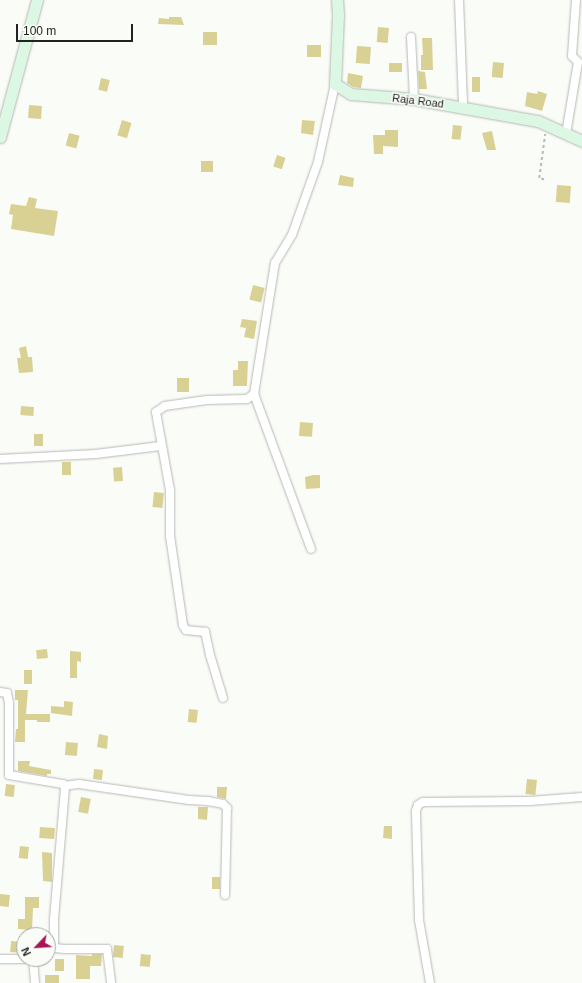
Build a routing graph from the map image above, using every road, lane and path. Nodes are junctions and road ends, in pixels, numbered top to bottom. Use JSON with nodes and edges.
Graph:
{"nodes":[{"id":1,"x":37,"y":0,"type":"edge"},
{"id":2,"x":337,"y":0,"type":"edge"},
{"id":3,"x":459,"y":0,"type":"edge"},
{"id":4,"x":576,"y":0,"type":"edge"},
{"id":5,"x":411,"y":37,"type":"dead end"},
{"id":6,"x":335,"y":84,"type":"junction"},
{"id":7,"x":414,"y":99,"type":"junction"},
{"id":8,"x":463,"y":106,"type":"junction"},
{"id":9,"x":546,"y":124,"type":"junction"},
{"id":10,"x":566,"y":134,"type":"junction"},
{"id":11,"x":0,"y":137,"type":"edge"},
{"id":12,"x":582,"y":141,"type":"edge"},
{"id":13,"x":544,"y":180,"type":"dead end"},
{"id":14,"x":254,"y":394,"type":"junction"},
{"id":15,"x":161,"y":446,"type":"junction"},
{"id":16,"x":0,"y":459,"type":"edge"},
{"id":17,"x":311,"y":549,"type":"dead end"},
{"id":18,"x":0,"y":692,"type":"edge"},
{"id":19,"x":223,"y":698,"type":"dead end"},
{"id":20,"x":64,"y":786,"type":"junction"},
{"id":21,"x":582,"y":797,"type":"edge"},
{"id":22,"x":225,"y":895,"type":"dead end"},
{"id":23,"x":0,"y":959,"type":"edge"},
{"id":24,"x":16,"y":959,"type":"edge"},
{"id":25,"x":34,"y":967,"type":"edge"},
{"id":26,"x":35,"y":983,"type":"edge"},
{"id":27,"x":110,"y":983,"type":"edge"},
{"id":28,"x":430,"y":983,"type":"edge"}],
"edges":[{"from":1,"to":11,"type":"street"},
{"from":2,"to":6,"type":"street"},
{"from":3,"to":8,"type":"street"},
{"from":4,"to":10,"type":"street"},
{"from":5,"to":7,"type":"street"},
{"from":6,"to":7,"type":"street","name":"Raja Road"},
{"from":6,"to":14,"type":"street"},
{"from":7,"to":8,"type":"street","name":"Raja Road"},
{"from":8,"to":9,"type":"street","name":"Raja Road"},
{"from":9,"to":10,"type":"street","name":"Raja Road"},
{"from":9,"to":13,"type":"path"},
{"from":10,"to":12,"type":"street","name":"Raja Road"},
{"from":14,"to":15,"type":"street"},
{"from":14,"to":17,"type":"street"},
{"from":15,"to":16,"type":"street"},
{"from":15,"to":19,"type":"street"},
{"from":18,"to":20,"type":"street"},
{"from":20,"to":22,"type":"street"},
{"from":20,"to":27,"type":"street"},
{"from":21,"to":28,"type":"street"},
{"from":23,"to":24,"type":"street"},
{"from":25,"to":26,"type":"street"}]}
